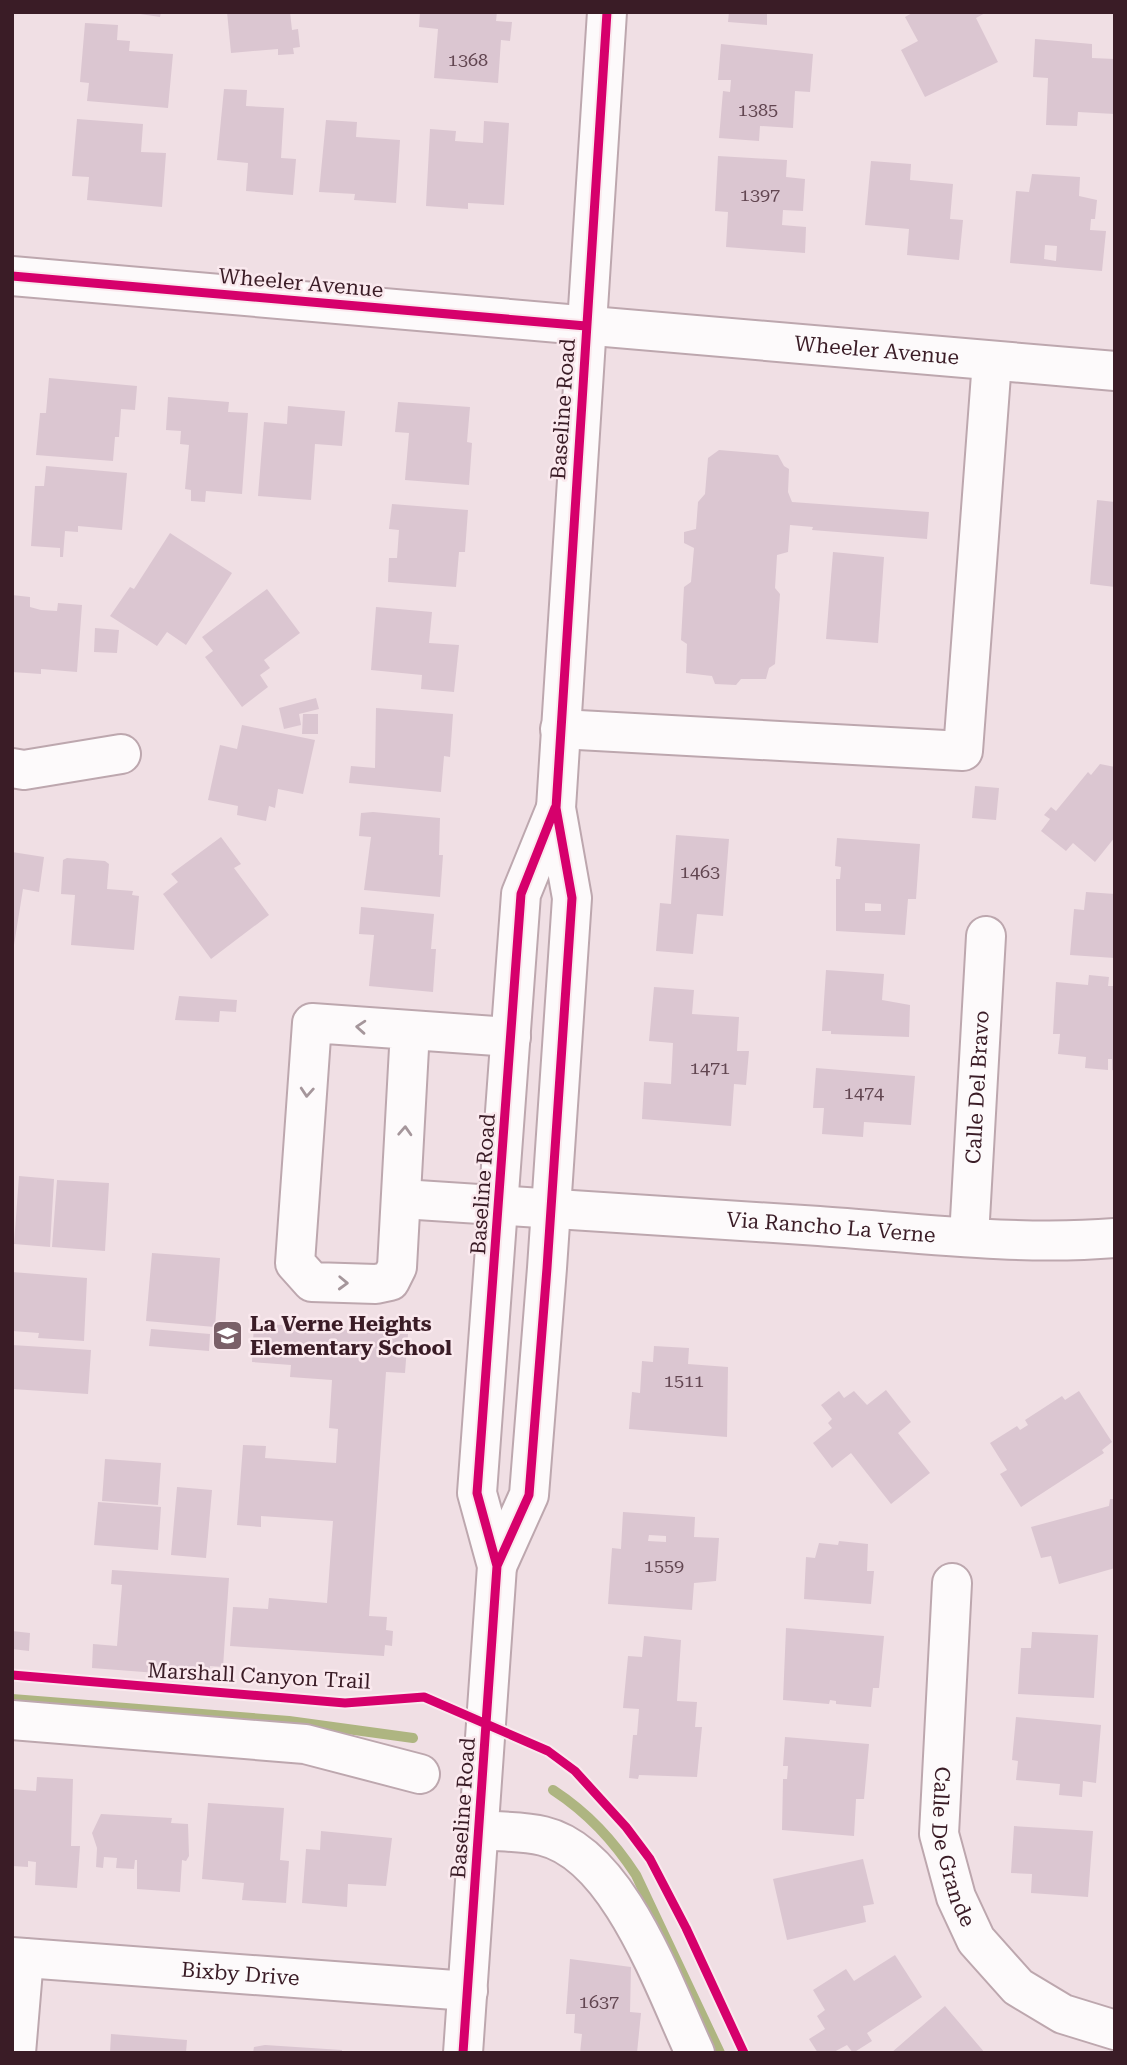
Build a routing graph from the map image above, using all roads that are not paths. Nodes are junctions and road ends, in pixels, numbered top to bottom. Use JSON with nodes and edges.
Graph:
{"nodes":[{"id":1,"x":607,"y":12,"type":"edge"},
{"id":2,"x":12,"y":276,"type":"edge"},
{"id":3,"x":586,"y":326,"type":"junction"},
{"id":4,"x":992,"y":361,"type":"junction"},
{"id":5,"x":1115,"y":371,"type":"edge"},
{"id":6,"x":559,"y":729,"type":"junction"},
{"id":7,"x":121,"y":754,"type":"dead end"},
{"id":8,"x":12,"y":768,"type":"edge"},
{"id":9,"x":556,"y":808,"type":"junction"},
{"id":10,"x":986,"y":936,"type":"dead end"},
{"id":11,"x":410,"y":1030,"type":"junction"},
{"id":12,"x":511,"y":1037,"type":"junction"},
{"id":13,"x":402,"y":1199,"type":"junction"},
{"id":14,"x":500,"y":1204,"type":"junction"},
{"id":15,"x":550,"y":1207,"type":"junction"},
{"id":16,"x":969,"y":1237,"type":"junction"},
{"id":17,"x":1115,"y":1238,"type":"edge"},
{"id":18,"x":497,"y":1566,"type":"junction"},
{"id":19,"x":952,"y":1583,"type":"dead end"},
{"id":20,"x":12,"y":1720,"type":"edge"},
{"id":21,"x":420,"y":1774,"type":"dead end"},
{"id":22,"x":478,"y":1830,"type":"junction"},
{"id":23,"x":18,"y":1957,"type":"edge"},
{"id":24,"x":468,"y":1991,"type":"junction"},
{"id":25,"x":1115,"y":2030,"type":"edge"},
{"id":26,"x":16,"y":2053,"type":"edge"},
{"id":27,"x":463,"y":2053,"type":"edge"},
{"id":28,"x":695,"y":2053,"type":"edge"}],
"edges":[{"from":1,"to":3,"type":"main road","name":"Baseline Road"},
{"from":2,"to":3,"type":"main road","name":"Wheeler Avenue"},
{"from":3,"to":4,"type":"main road","name":"Wheeler Avenue"},
{"from":3,"to":6,"type":"main road","name":"Baseline Road"},
{"from":4,"to":5,"type":"main road","name":"Wheeler Avenue"},
{"from":4,"to":6,"type":"main road"},
{"from":6,"to":9,"type":"main road","name":"Baseline Road"},
{"from":7,"to":8,"type":"main road"},
{"from":9,"to":12,"type":"main road","name":"Baseline Road"},
{"from":9,"to":15,"type":"main road","name":"Baseline Road"},
{"from":10,"to":16,"type":"main road","name":"Calle Del Bravo"},
{"from":11,"to":12,"type":"main road"},
{"from":13,"to":11,"type":"main road","one_way":true},
{"from":11,"to":13,"type":"main road","one_way":true},
{"from":12,"to":14,"type":"main road","name":"Baseline Road"},
{"from":13,"to":14,"type":"main road","name":"Via Rancho La Verne"},
{"from":14,"to":15,"type":"main road","name":"Via Rancho La Verne"},
{"from":14,"to":18,"type":"main road","name":"Baseline Road"},
{"from":15,"to":16,"type":"main road","name":"Via Rancho La Verne"},
{"from":15,"to":18,"type":"main road","name":"Baseline Road"},
{"from":16,"to":17,"type":"main road","name":"Via Rancho La Verne"},
{"from":18,"to":22,"type":"main road","name":"Baseline Road"},
{"from":19,"to":25,"type":"main road","name":"Calle De Grande"},
{"from":20,"to":21,"type":"main road"},
{"from":22,"to":24,"type":"main road","name":"Baseline Road"},
{"from":22,"to":28,"type":"main road"},
{"from":23,"to":24,"type":"main road","name":"Bixby Drive"},
{"from":23,"to":26,"type":"main road"},
{"from":24,"to":27,"type":"main road","name":"Baseline Road"}]}
